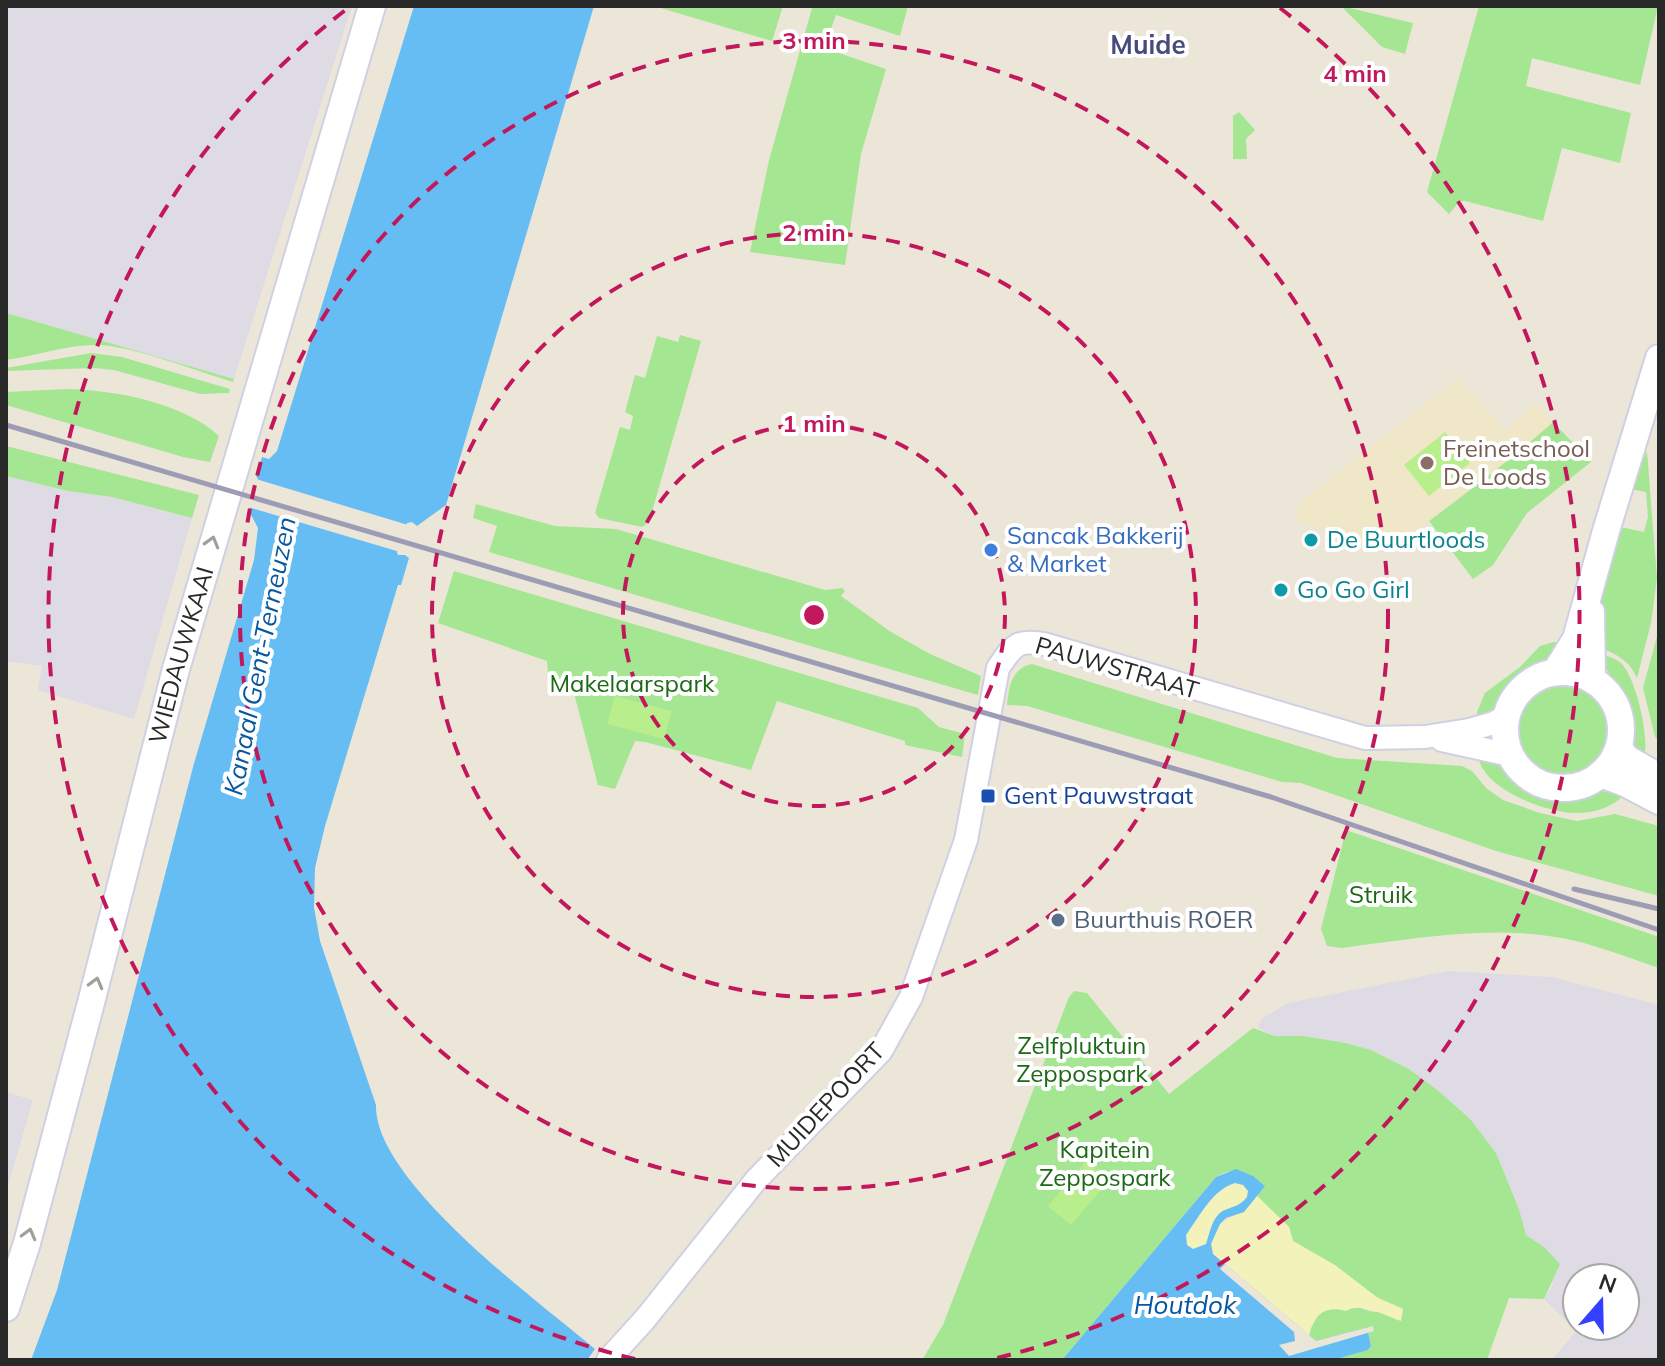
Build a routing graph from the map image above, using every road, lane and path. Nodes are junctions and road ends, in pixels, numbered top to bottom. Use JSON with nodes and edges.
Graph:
{"nodes":[{"id":1,"x":372,"y":6,"type":"edge"},
{"id":2,"x":1659,"y":358,"type":"edge"},
{"id":3,"x":1590,"y":595,"type":"junction"},
{"id":4,"x":998,"y":668,"type":"joint"},
{"id":5,"x":1556,"y":671,"type":"junction"},
{"id":6,"x":1592,"y":680,"type":"junction"},
{"id":7,"x":1507,"y":716,"type":"junction"},
{"id":8,"x":1425,"y":737,"type":"junction"},
{"id":9,"x":1619,"y":748,"type":"junction"},
{"id":10,"x":1510,"y":755,"type":"junction"},
{"id":11,"x":1601,"y":774,"type":"junction"},
{"id":12,"x":1659,"y":777,"type":"edge"},
{"id":13,"x":1659,"y":801,"type":"edge"},
{"id":14,"x":6,"y":1308,"type":"edge"},
{"id":15,"x":608,"y":1360,"type":"edge"}],
"edges":[{"from":14,"to":1,"type":"main road","name":"WIEDAUWKAAI","one_way":true},
{"from":2,"to":3,"type":"main road"},
{"from":3,"to":5,"type":"main road"},
{"from":3,"to":6,"type":"main road"},
{"from":4,"to":8,"type":"street","name":"PAUWSTRAAT"},
{"from":4,"to":15,"type":"street","name":"MUIDEPOORT"},
{"from":5,"to":6,"type":"main road"},
{"from":5,"to":7,"type":"main road"},
{"from":6,"to":9,"type":"main road"},
{"from":7,"to":8,"type":"street"},
{"from":7,"to":10,"type":"main road"},
{"from":8,"to":10,"type":"street"},
{"from":9,"to":11,"type":"main road"},
{"from":9,"to":12,"type":"main road"},
{"from":10,"to":11,"type":"main road"},
{"from":11,"to":13,"type":"main road"}]}
